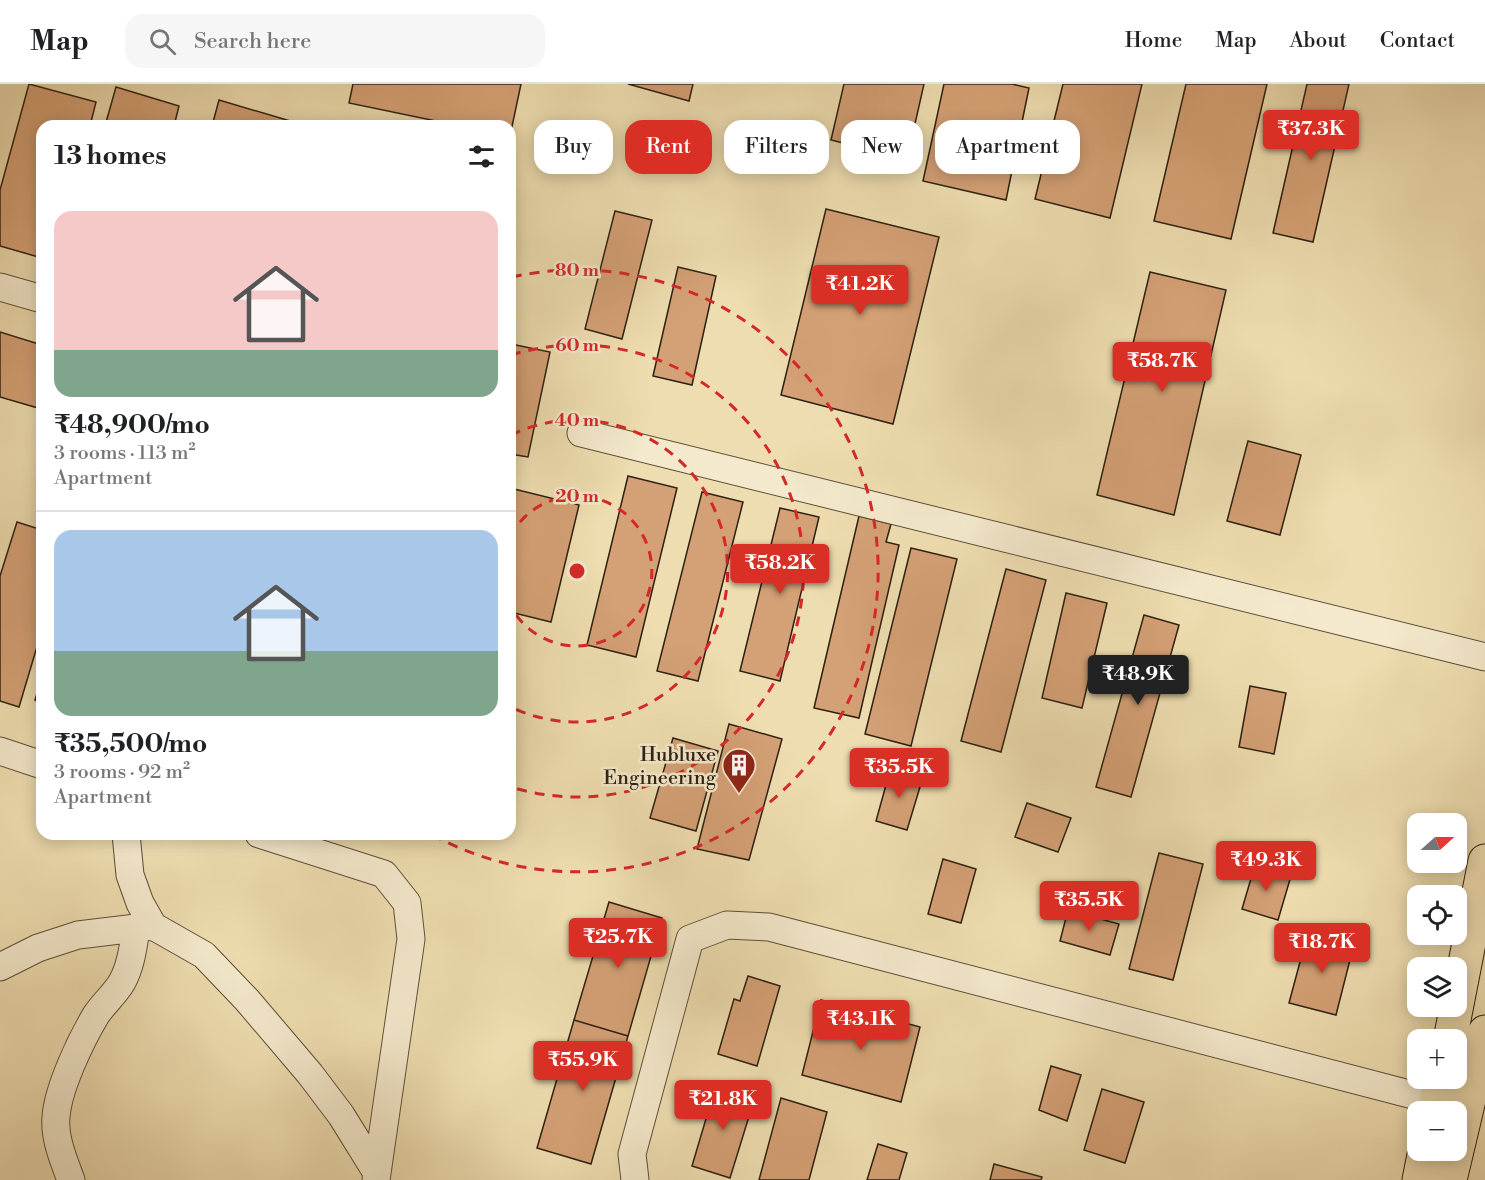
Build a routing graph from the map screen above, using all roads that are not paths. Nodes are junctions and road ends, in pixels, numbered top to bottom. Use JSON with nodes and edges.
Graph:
{"nodes":[{"id":1,"x":0,"y":287,"type":"edge"},
{"id":2,"x":36,"y":297,"type":"edge"},
{"id":3,"x":581,"y":433,"type":"dead end"},
{"id":4,"x":1485,"y":657,"type":"edge"},
{"id":5,"x":0,"y":752,"type":"edge"},
{"id":6,"x":36,"y":763,"type":"edge"},
{"id":7,"x":127,"y":840,"type":"edge"},
{"id":8,"x":278,"y":840,"type":"edge"},
{"id":9,"x":1485,"y":861,"type":"edge"},
{"id":10,"x":145,"y":927,"type":"junction"},
{"id":11,"x":0,"y":967,"type":"edge"},
{"id":12,"x":1452,"y":1029,"type":"edge"},
{"id":13,"x":1485,"y":1032,"type":"edge"},
{"id":14,"x":1437,"y":1097,"type":"edge"},
{"id":15,"x":1468,"y":1106,"type":"junction"},
{"id":16,"x":1423,"y":1161,"type":"edge"},
{"id":17,"x":376,"y":1177,"type":"edge"},
{"id":18,"x":70,"y":1180,"type":"edge"},
{"id":19,"x":635,"y":1180,"type":"edge"},
{"id":20,"x":1419,"y":1180,"type":"edge"},
{"id":21,"x":1450,"y":1180,"type":"edge"}],
"edges":[{"from":1,"to":2,"type":"street"},
{"from":3,"to":4,"type":"street"},
{"from":5,"to":6,"type":"street"},
{"from":7,"to":10,"type":"street"},
{"from":8,"to":17,"type":"street"},
{"from":9,"to":12,"type":"main road"},
{"from":10,"to":11,"type":"street"},
{"from":10,"to":17,"type":"street"},
{"from":10,"to":18,"type":"street"},
{"from":13,"to":15,"type":"main road"},
{"from":14,"to":15,"type":"main road"},
{"from":14,"to":19,"type":"street"},
{"from":15,"to":21,"type":"main road"},
{"from":16,"to":20,"type":"main road"}]}
